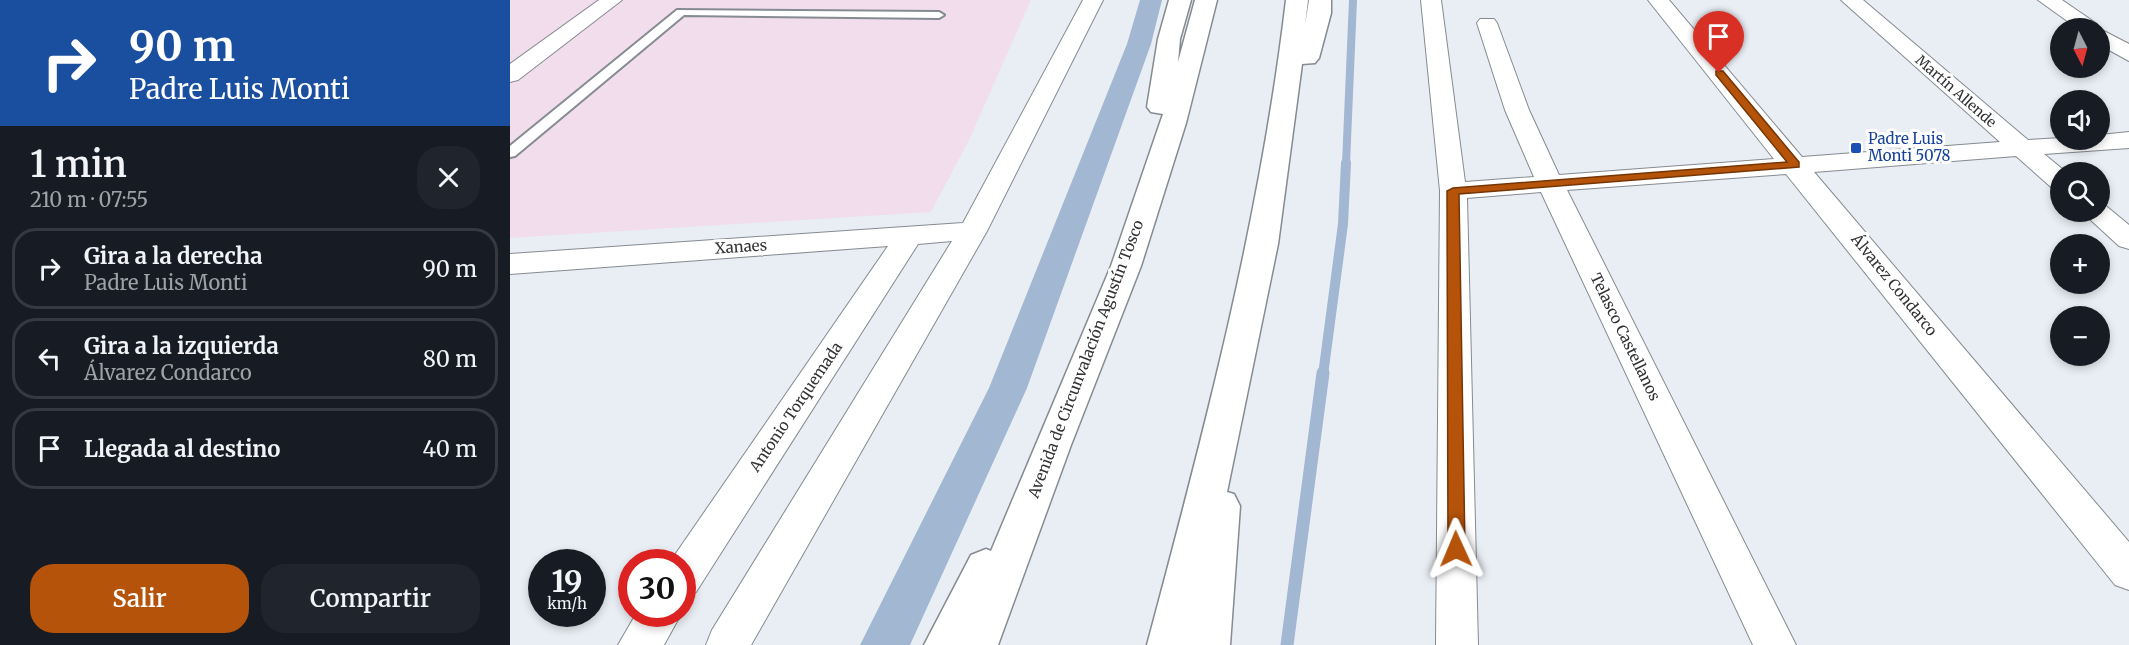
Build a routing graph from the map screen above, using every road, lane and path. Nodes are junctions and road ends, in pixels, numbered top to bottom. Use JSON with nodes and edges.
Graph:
{"nodes":[{"id":1,"x":612,"y":0,"type":"edge"},
{"id":2,"x":1092,"y":0,"type":"edge"},
{"id":3,"x":1180,"y":0,"type":"edge"},
{"id":4,"x":1206,"y":0,"type":"edge"},
{"id":5,"x":1297,"y":0,"type":"edge"},
{"id":6,"x":1320,"y":0,"type":"edge"},
{"id":7,"x":1431,"y":0,"type":"edge"},
{"id":8,"x":1658,"y":0,"type":"edge"},
{"id":9,"x":1851,"y":0,"type":"edge"},
{"id":10,"x":2048,"y":0,"type":"edge"},
{"id":11,"x":939,"y":15,"type":"dead end"},
{"id":12,"x":2075,"y":18,"type":"edge"},
{"id":13,"x":1487,"y":23,"type":"dead end"},
{"id":14,"x":2110,"y":42,"type":"edge"},
{"id":15,"x":2129,"y":54,"type":"edge"},
{"id":16,"x":510,"y":75,"type":"edge"},
{"id":17,"x":2129,"y":140,"type":"edge"},
{"id":18,"x":2023,"y":149,"type":"junction"},
{"id":19,"x":510,"y":153,"type":"edge"},
{"id":20,"x":1276,"y":160,"type":"junction"},
{"id":21,"x":1796,"y":164,"type":"junction"},
{"id":22,"x":2050,"y":172,"type":"edge"},
{"id":23,"x":1550,"y":184,"type":"junction"},
{"id":24,"x":1453,"y":191,"type":"junction"},
{"id":25,"x":1150,"y":192,"type":"junction"},
{"id":26,"x":2108,"y":222,"type":"edge"},
{"id":27,"x":973,"y":231,"type":"junction"},
{"id":28,"x":910,"y":235,"type":"junction"},
{"id":29,"x":2129,"y":240,"type":"edge"},
{"id":30,"x":517,"y":270,"type":"edge"},
{"id":31,"x":1231,"y":395,"type":"junction"},
{"id":32,"x":1052,"y":445,"type":"junction"},
{"id":33,"x":696,"y":558,"type":"edge"},
{"id":34,"x":2129,"y":572,"type":"edge"},
{"id":35,"x":651,"y":627,"type":"edge"},
{"id":36,"x":639,"y":645,"type":"edge"},
{"id":37,"x":727,"y":645,"type":"edge"},
{"id":38,"x":946,"y":645,"type":"edge"},
{"id":39,"x":976,"y":645,"type":"edge"},
{"id":40,"x":1169,"y":645,"type":"edge"},
{"id":41,"x":1208,"y":645,"type":"edge"},
{"id":42,"x":1457,"y":645,"type":"edge"},
{"id":43,"x":1775,"y":645,"type":"edge"}],
"edges":[{"from":1,"to":16,"type":"street"},
{"from":2,"to":27,"type":"street"},
{"from":3,"to":25,"type":"highway"},
{"from":4,"to":25,"type":"highway","name":"Avenida de Circunvalación Agustín Tosco"},
{"from":5,"to":20,"type":"highway"},
{"from":6,"to":20,"type":"highway"},
{"from":7,"to":24,"type":"street"},
{"from":8,"to":21,"type":"street","name":"Álvarez Condarco"},
{"from":9,"to":18,"type":"street","name":"Martín Allende"},
{"from":10,"to":12,"type":"street"},
{"from":11,"to":19,"type":"lane"},
{"from":13,"to":23,"type":"street","name":"Telasco Castellanos"},
{"from":14,"to":15,"type":"street"},
{"from":17,"to":18,"type":"street"},
{"from":18,"to":21,"type":"street"},
{"from":18,"to":22,"type":"street","name":"Martín Allende"},
{"from":20,"to":31,"type":"highway"},
{"from":21,"to":23,"type":"street"},
{"from":21,"to":34,"type":"street","name":"Álvarez Condarco"},
{"from":23,"to":24,"type":"street"},
{"from":23,"to":43,"type":"street","name":"Telasco Castellanos"},
{"from":24,"to":42,"type":"street"},
{"from":25,"to":32,"type":"highway","name":"Avenida de Circunvalación Agustín Tosco"},
{"from":26,"to":29,"type":"street"},
{"from":27,"to":28,"type":"street","name":"Xanaes"},
{"from":27,"to":37,"type":"street"},
{"from":28,"to":30,"type":"street","name":"Xanaes"},
{"from":28,"to":33,"type":"street","name":"Antonio Torquemada"},
{"from":31,"to":40,"type":"highway"},
{"from":31,"to":41,"type":"highway"},
{"from":32,"to":38,"type":"highway"},
{"from":32,"to":39,"type":"highway","name":"Avenida de Circunvalación Agustín Tosco"},
{"from":35,"to":36,"type":"street"}]}
